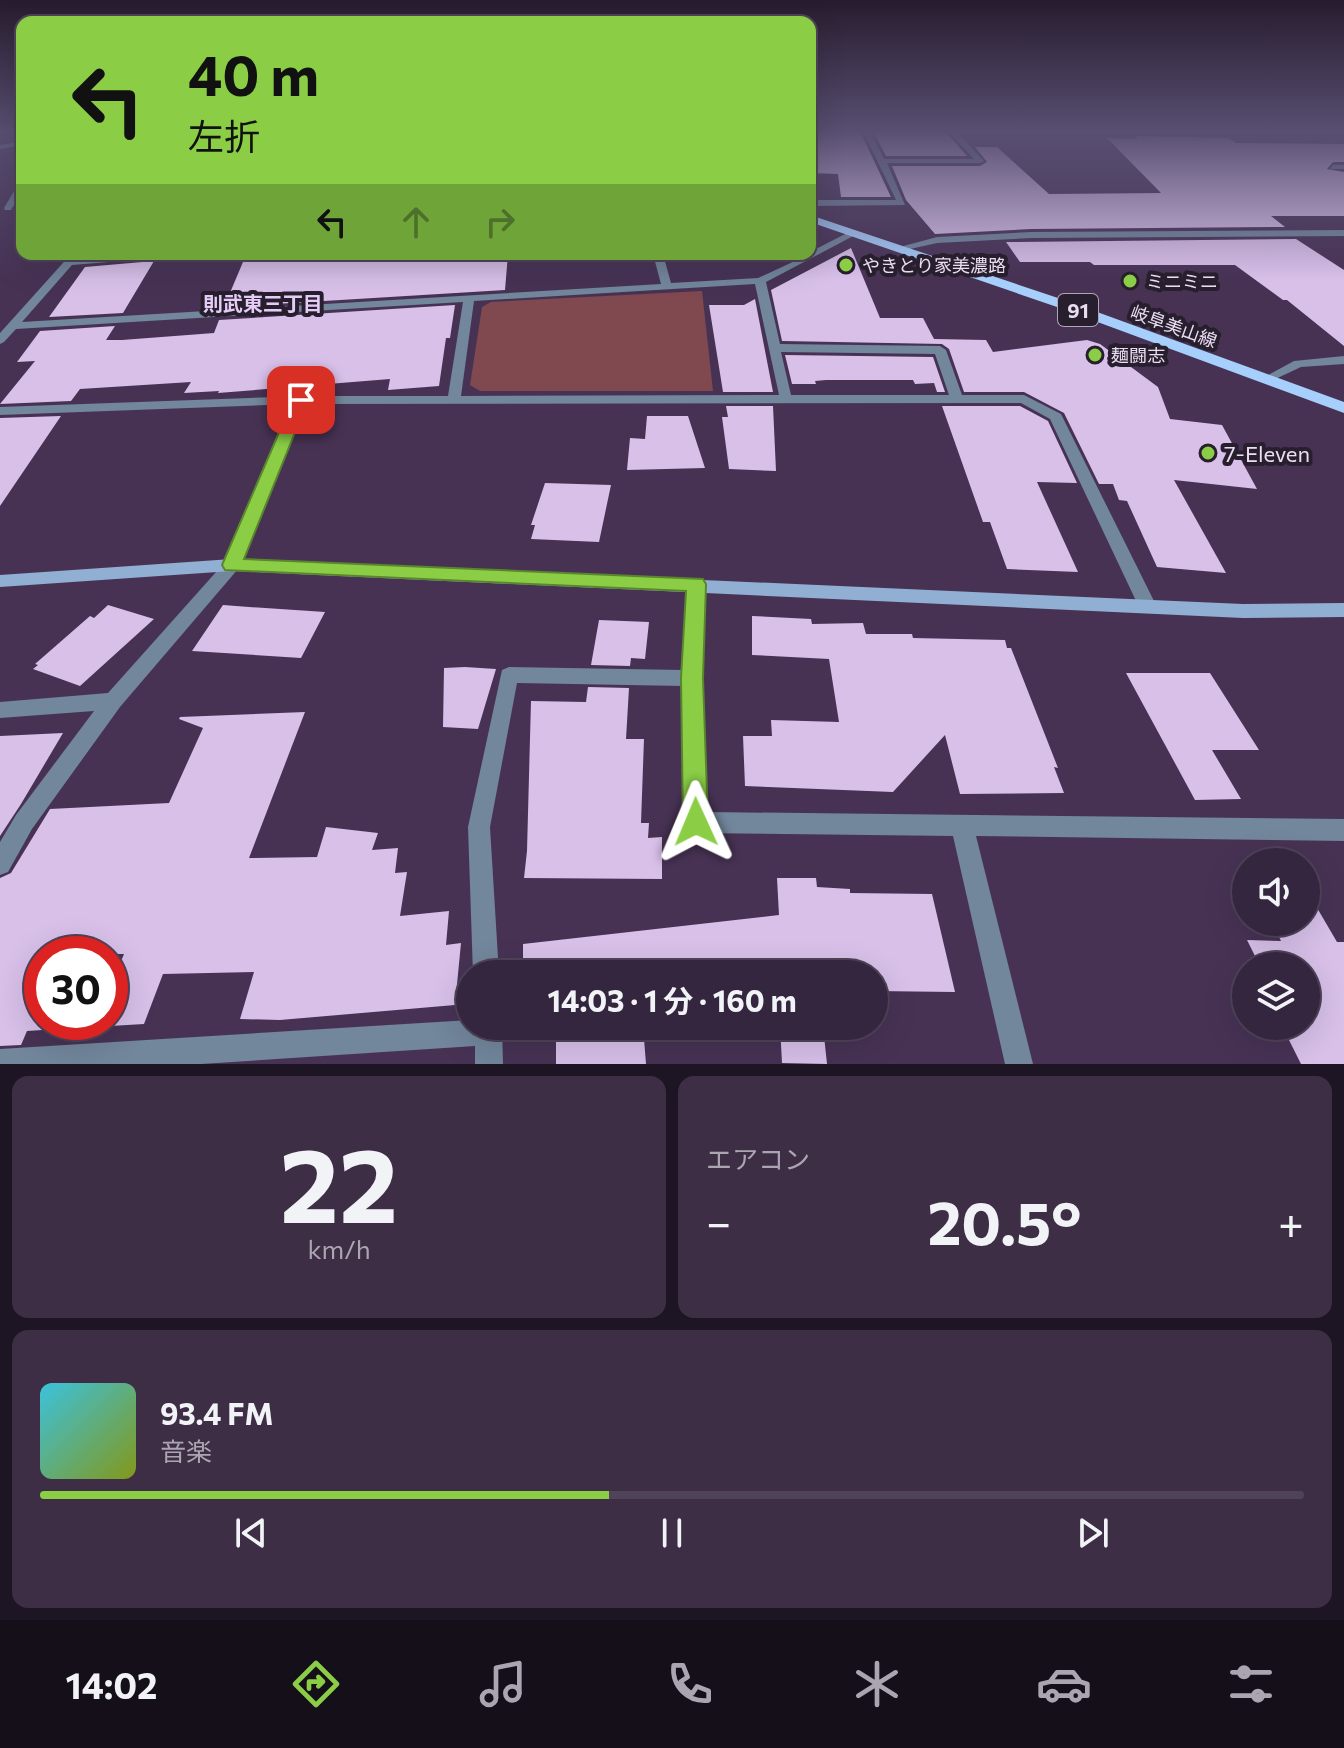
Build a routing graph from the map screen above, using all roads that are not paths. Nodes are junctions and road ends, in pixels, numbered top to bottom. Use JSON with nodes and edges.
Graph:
{"nodes":[{"id":1,"x":892,"y":181,"type":"edge"},
{"id":2,"x":816,"y":203,"type":"edge"},
{"id":3,"x":816,"y":220,"type":"edge"},
{"id":4,"x":854,"y":233,"type":"junction"},
{"id":5,"x":1344,"y":233,"type":"edge"},
{"id":6,"x":901,"y":248,"type":"junction"},
{"id":7,"x":816,"y":252,"type":"edge"},
{"id":8,"x":71,"y":260,"type":"edge"},
{"id":9,"x":660,"y":260,"type":"edge"},
{"id":10,"x":801,"y":260,"type":"edge"},
{"id":11,"x":760,"y":281,"type":"junction"},
{"id":12,"x":667,"y":287,"type":"junction"},
{"id":13,"x":469,"y":299,"type":"junction"},
{"id":14,"x":12,"y":326,"type":"junction"},
{"id":15,"x":0,"y":340,"type":"edge"},
{"id":16,"x":775,"y":348,"type":"junction"},
{"id":17,"x":1344,"y":360,"type":"edge"},
{"id":18,"x":1267,"y":379,"type":"junction"},
{"id":19,"x":957,"y":399,"type":"junction"},
{"id":20,"x":301,"y":400,"type":"junction"},
{"id":21,"x":454,"y":400,"type":"junction"},
{"id":22,"x":786,"y":400,"type":"junction"},
{"id":23,"x":1344,"y":408,"type":"edge"},
{"id":24,"x":0,"y":411,"type":"edge"},
{"id":25,"x":232,"y":565,"type":"junction"},
{"id":26,"x":0,"y":581,"type":"edge"},
{"id":27,"x":696,"y":584,"type":"junction"},
{"id":28,"x":1147,"y":605,"type":"junction"},
{"id":29,"x":1344,"y":610,"type":"edge"},
{"id":30,"x":692,"y":678,"type":"junction"},
{"id":31,"x":113,"y":701,"type":"junction"},
{"id":32,"x":0,"y":710,"type":"edge"},
{"id":33,"x":962,"y":826,"type":"junction"},
{"id":34,"x":1344,"y":830,"type":"edge"},
{"id":35,"x":0,"y":864,"type":"edge"},
{"id":36,"x":485,"y":960,"type":"edge"},
{"id":37,"x":456,"y":1031,"type":"edge"},
{"id":38,"x":489,"y":1040,"type":"edge"},
{"id":39,"x":0,"y":1063,"type":"edge"},
{"id":40,"x":489,"y":1064,"type":"edge"},
{"id":41,"x":1019,"y":1064,"type":"edge"}],
"edges":[{"from":1,"to":2,"type":"street"},
{"from":3,"to":4,"type":"main road","name":"岐阜美山線","number":"91"},
{"from":4,"to":6,"type":"main road","name":"岐阜美山線","number":"91"},
{"from":4,"to":7,"type":"street"},
{"from":5,"to":6,"type":"street"},
{"from":6,"to":18,"type":"main road","name":"岐阜美山線","number":"91"},
{"from":8,"to":14,"type":"street"},
{"from":9,"to":12,"type":"street"},
{"from":10,"to":11,"type":"street"},
{"from":11,"to":12,"type":"street"},
{"from":11,"to":16,"type":"street"},
{"from":12,"to":13,"type":"street"},
{"from":13,"to":14,"type":"street"},
{"from":13,"to":21,"type":"street"},
{"from":14,"to":15,"type":"street"},
{"from":16,"to":19,"type":"street"},
{"from":16,"to":22,"type":"street"},
{"from":17,"to":18,"type":"street"},
{"from":18,"to":23,"type":"main road","name":"岐阜美山線","number":"91"},
{"from":19,"to":22,"type":"street"},
{"from":19,"to":28,"type":"street"},
{"from":20,"to":21,"type":"street"},
{"from":20,"to":24,"type":"street"},
{"from":20,"to":25,"type":"street"},
{"from":21,"to":22,"type":"street"},
{"from":25,"to":26,"type":"street"},
{"from":25,"to":27,"type":"street"},
{"from":25,"to":31,"type":"street"},
{"from":27,"to":28,"type":"street"},
{"from":27,"to":30,"type":"street"},
{"from":28,"to":29,"type":"street"},
{"from":30,"to":33,"type":"street"},
{"from":30,"to":36,"type":"street"},
{"from":31,"to":32,"type":"street"},
{"from":31,"to":35,"type":"street"},
{"from":33,"to":34,"type":"street"},
{"from":33,"to":41,"type":"street"},
{"from":37,"to":39,"type":"street"},
{"from":38,"to":40,"type":"street"}]}
